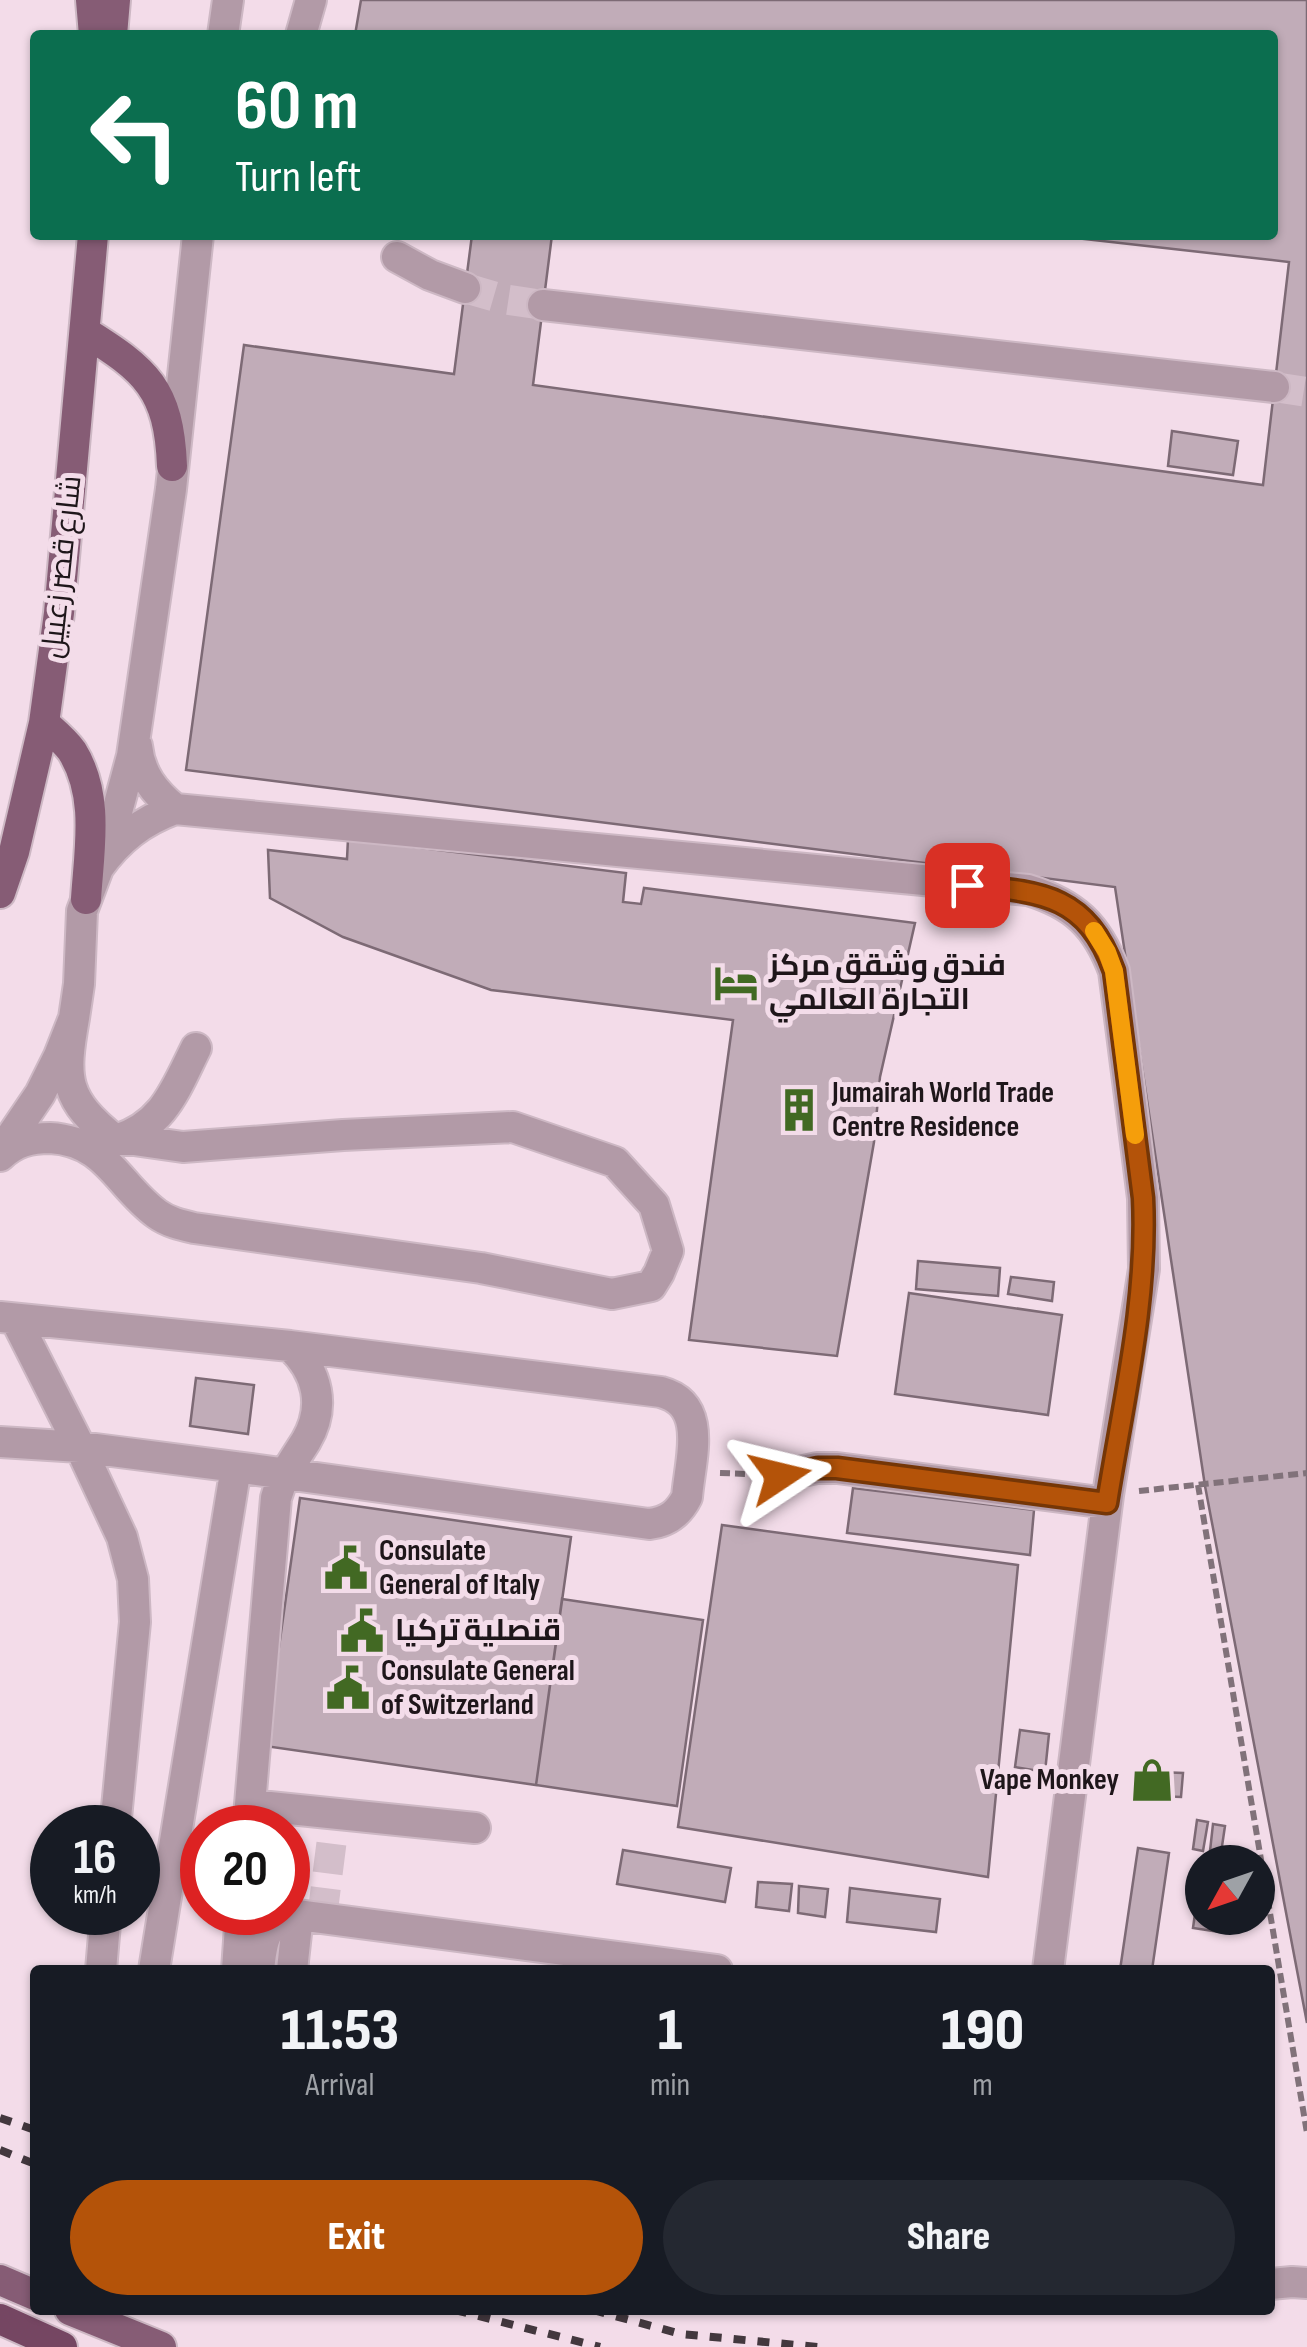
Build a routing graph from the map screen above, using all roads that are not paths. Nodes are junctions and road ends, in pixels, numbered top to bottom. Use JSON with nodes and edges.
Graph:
{"nodes":[{"id":1,"x":91,"y":0,"type":"edge"},
{"id":2,"x":115,"y":0,"type":"edge"},
{"id":3,"x":228,"y":0,"type":"edge"},
{"id":4,"x":310,"y":0,"type":"edge"},
{"id":5,"x":94,"y":30,"type":"edge"},
{"id":6,"x":112,"y":30,"type":"edge"},
{"id":7,"x":224,"y":30,"type":"edge"},
{"id":8,"x":302,"y":30,"type":"edge"},
{"id":9,"x":93,"y":240,"type":"edge"},
{"id":10,"x":197,"y":240,"type":"edge"},
{"id":11,"x":397,"y":257,"type":"dead end"},
{"id":12,"x":465,"y":288,"type":"tunnel mouth"},
{"id":13,"x":543,"y":305,"type":"tunnel mouth"},
{"id":14,"x":84,"y":332,"type":"junction"},
{"id":15,"x":1274,"y":387,"type":"tunnel mouth"},
{"id":16,"x":172,"y":466,"type":"junction"},
{"id":17,"x":44,"y":723,"type":"junction"},
{"id":18,"x":136,"y":737,"type":"junction"},
{"id":19,"x":176,"y":809,"type":"junction"},
{"id":20,"x":98,"y":868,"type":"junction"},
{"id":21,"x":0,"y":893,"type":"edge"},
{"id":22,"x":86,"y":899,"type":"junction"},
{"id":23,"x":74,"y":1018,"type":"junction"},
{"id":24,"x":196,"y":1048,"type":"dead end"},
{"id":25,"x":114,"y":1140,"type":"junction"},
{"id":26,"x":0,"y":1154,"type":"edge"},
{"id":27,"x":8,"y":1318,"type":"edge"},
{"id":28,"x":290,"y":1346,"type":"junction"},
{"id":29,"x":0,"y":1442,"type":"edge"},
{"id":30,"x":80,"y":1447,"type":"junction"},
{"id":31,"x":236,"y":1467,"type":"junction"},
{"id":32,"x":285,"y":1473,"type":"junction"},
{"id":33,"x":780,"y":1476,"type":"road end"},
{"id":34,"x":1108,"y":1499,"type":"junction"},
{"id":35,"x":117,"y":1805,"type":"edge"},
{"id":36,"x":250,"y":1805,"type":"edge"},
{"id":37,"x":310,"y":1819,"type":"edge"},
{"id":38,"x":475,"y":1828,"type":"dead end"},
{"id":39,"x":310,"y":1917,"type":"edge"},
{"id":40,"x":104,"y":1935,"type":"edge"},
{"id":41,"x":239,"y":1935,"type":"edge"},
{"id":42,"x":266,"y":1935,"type":"edge"},
{"id":43,"x":296,"y":1935,"type":"tunnel mouth"},
{"id":44,"x":101,"y":1965,"type":"edge"},
{"id":45,"x":155,"y":1965,"type":"edge"},
{"id":46,"x":237,"y":1965,"type":"edge"},
{"id":47,"x":259,"y":1965,"type":"edge"},
{"id":48,"x":293,"y":1965,"type":"edge"},
{"id":49,"x":679,"y":1965,"type":"edge"},
{"id":50,"x":1049,"y":1965,"type":"edge"},
{"id":51,"x":0,"y":2280,"type":"edge"},
{"id":52,"x":30,"y":2293,"type":"edge"},
{"id":53,"x":81,"y":2315,"type":"edge"},
{"id":54,"x":0,"y":2319,"type":"edge"},
{"id":55,"x":62,"y":2347,"type":"edge"},
{"id":56,"x":161,"y":2347,"type":"edge"}],
"edges":[{"from":1,"to":5,"type":"main road"},
{"from":2,"to":6,"type":"main road"},
{"from":3,"to":7,"type":"lane"},
{"from":4,"to":8,"type":"lane"},
{"from":9,"to":14,"type":"main road","name":"شارع قصر زعبيل"},
{"from":10,"to":16,"type":"lane"},
{"from":11,"to":12,"type":"lane"},
{"from":13,"to":15,"type":"lane"},
{"from":14,"to":16,"type":"main road"},
{"from":14,"to":17,"type":"main road","name":"شارع قصر زعبيل"},
{"from":16,"to":18,"type":"lane"},
{"from":17,"to":21,"type":"main road","name":"شارع قصر زعبيل"},
{"from":17,"to":22,"type":"main road"},
{"from":18,"to":19,"type":"lane"},
{"from":18,"to":20,"type":"lane"},
{"from":19,"to":20,"type":"lane"},
{"from":19,"to":34,"type":"lane"},
{"from":20,"to":22,"type":"lane"},
{"from":22,"to":23,"type":"lane"},
{"from":23,"to":25,"type":"lane"},
{"from":23,"to":26,"type":"lane"},
{"from":24,"to":25,"type":"lane"},
{"from":25,"to":26,"type":"lane"},
{"from":27,"to":28,"type":"lane"},
{"from":27,"to":30,"type":"lane"},
{"from":28,"to":32,"type":"lane"},
{"from":28,"to":32,"type":"lane"},
{"from":29,"to":30,"type":"lane"},
{"from":30,"to":31,"type":"lane"},
{"from":30,"to":35,"type":"lane"},
{"from":31,"to":32,"type":"lane"},
{"from":31,"to":45,"type":"lane"},
{"from":32,"to":36,"type":"lane"},
{"from":33,"to":34,"type":"lane"},
{"from":34,"to":50,"type":"lane"},
{"from":37,"to":38,"type":"lane"},
{"from":39,"to":49,"type":"lane"},
{"from":40,"to":44,"type":"lane"},
{"from":41,"to":46,"type":"lane"},
{"from":42,"to":47,"type":"lane"},
{"from":43,"to":48,"type":"lane"},
{"from":51,"to":52,"type":"main road"},
{"from":53,"to":56,"type":"main road"},
{"from":54,"to":55,"type":"highway"}]}
